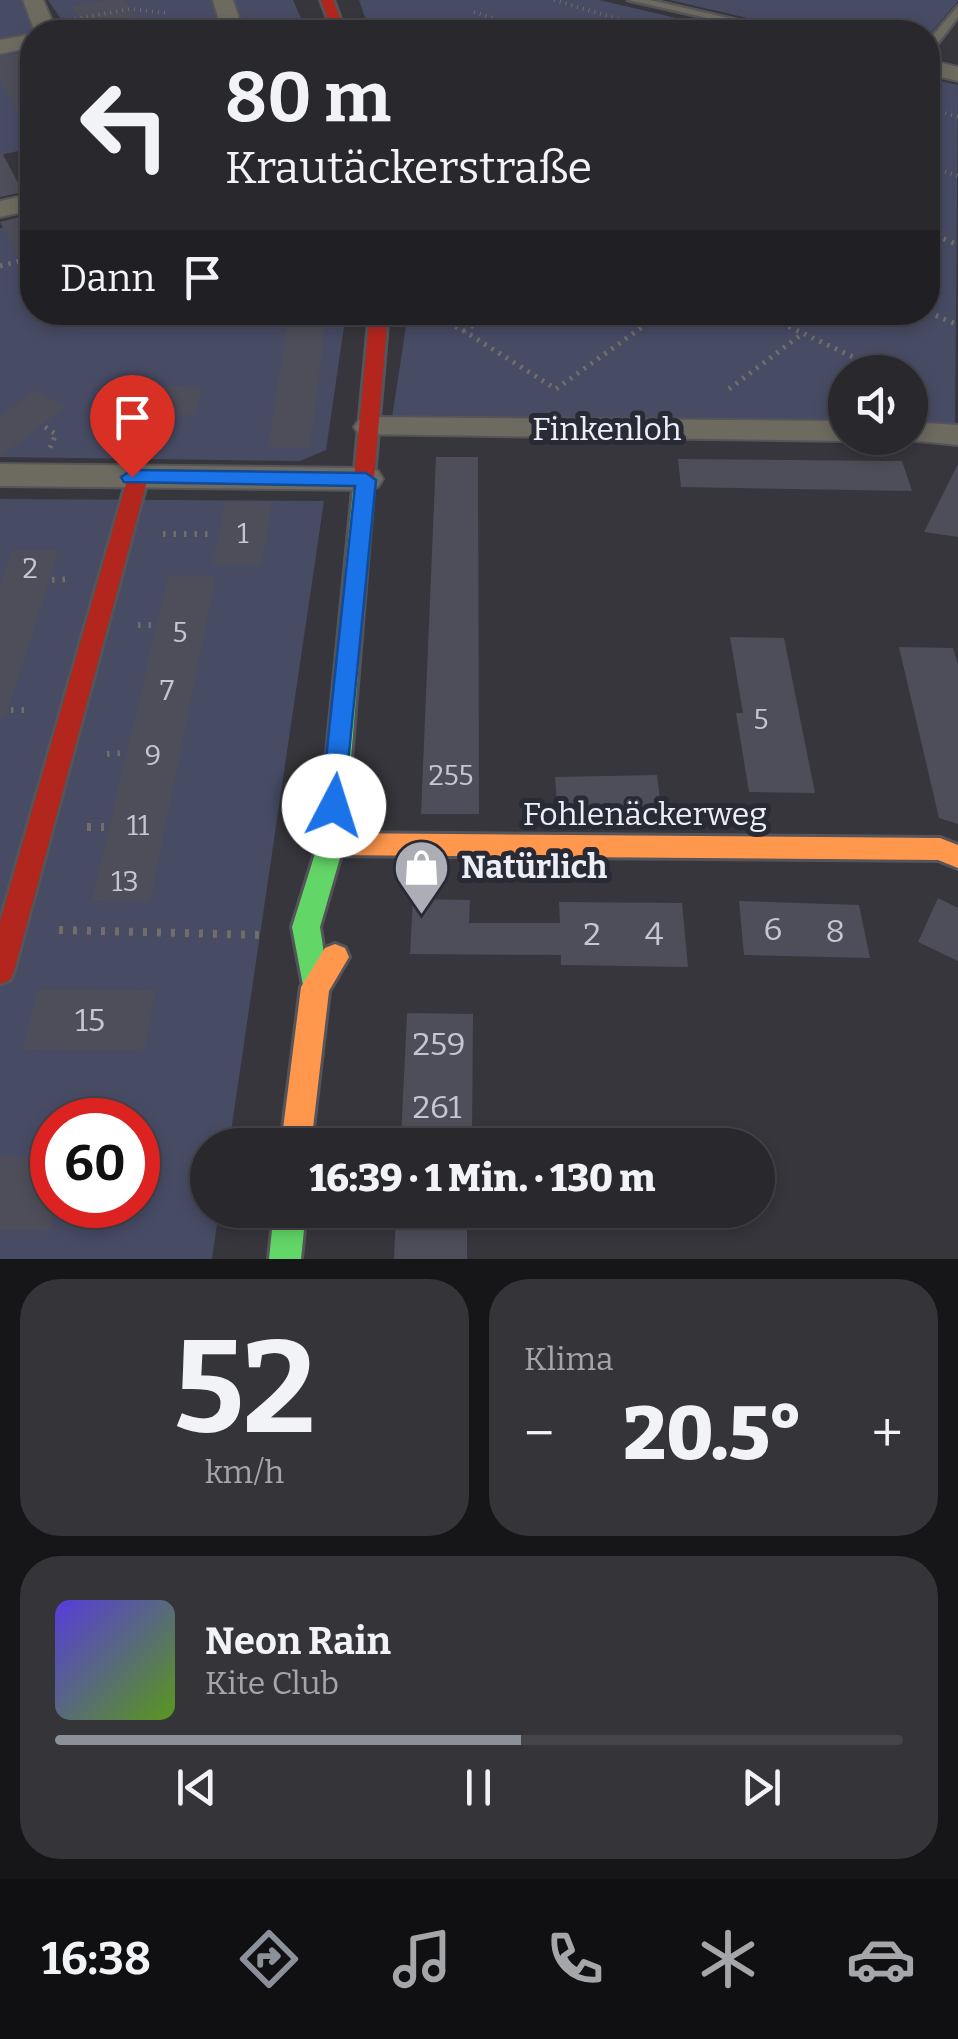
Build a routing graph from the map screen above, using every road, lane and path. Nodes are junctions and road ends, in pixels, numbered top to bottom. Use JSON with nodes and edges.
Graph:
{"nodes":[{"id":1,"x":554,"y":0,"type":"edge"},
{"id":2,"x":634,"y":0,"type":"edge"},
{"id":3,"x":958,"y":9,"type":"edge"},
{"id":4,"x":474,"y":12,"type":"dead end"},
{"id":5,"x":167,"y":13,"type":"dead end"},
{"id":6,"x":89,"y":20,"type":"edge"},
{"id":7,"x":499,"y":20,"type":"edge"},
{"id":8,"x":622,"y":20,"type":"edge"},
{"id":9,"x":727,"y":20,"type":"edge"},
{"id":10,"x":940,"y":32,"type":"edge"},
{"id":11,"x":378,"y":325,"type":"edge"},
{"id":12,"x":447,"y":325,"type":"edge"},
{"id":13,"x":473,"y":325,"type":"edge"},
{"id":14,"x":645,"y":325,"type":"edge"},
{"id":15,"x":784,"y":325,"type":"edge"},
{"id":16,"x":464,"y":331,"type":"junction"},
{"id":17,"x":802,"y":334,"type":"junction"},
{"id":18,"x":848,"y":355,"type":"edge"},
{"id":19,"x":729,"y":389,"type":"dead end"},
{"id":20,"x":370,"y":427,"type":"junction"},
{"id":21,"x":828,"y":431,"type":"edge"},
{"id":22,"x":928,"y":433,"type":"edge"},
{"id":23,"x":958,"y":435,"type":"edge"},
{"id":24,"x":0,"y":475,"type":"edge"},
{"id":25,"x":138,"y":477,"type":"junction"},
{"id":26,"x":366,"y":480,"type":"junction"},
{"id":27,"x":331,"y":844,"type":"junction"},
{"id":28,"x":958,"y":857,"type":"edge"},
{"id":29,"x":326,"y":873,"type":"junction"},
{"id":30,"x":337,"y":899,"type":"dead end"},
{"id":31,"x":341,"y":934,"type":"dead end"},
{"id":32,"x":265,"y":935,"type":"dead end"},
{"id":33,"x":4,"y":943,"type":"edge"},
{"id":34,"x":0,"y":971,"type":"edge"},
{"id":35,"x":315,"y":988,"type":"junction"},
{"id":36,"x":298,"y":1128,"type":"edge"},
{"id":37,"x":288,"y":1228,"type":"edge"},
{"id":38,"x":284,"y":1259,"type":"edge"}],
"edges":[{"from":1,"to":8,"type":"path"},
{"from":2,"to":9,"type":"lane"},
{"from":3,"to":10,"type":"lane"},
{"from":4,"to":7,"type":"path"},
{"from":5,"to":6,"type":"path"},
{"from":11,"to":20,"type":"main road"},
{"from":12,"to":16,"type":"path"},
{"from":13,"to":16,"type":"path"},
{"from":14,"to":16,"type":"path"},
{"from":15,"to":17,"type":"path"},
{"from":17,"to":18,"type":"path"},
{"from":17,"to":19,"type":"path"},
{"from":20,"to":21,"type":"street","name":"Finkenloh"},
{"from":20,"to":26,"type":"main road"},
{"from":22,"to":23,"type":"street"},
{"from":24,"to":25,"type":"street"},
{"from":25,"to":26,"type":"street"},
{"from":25,"to":33,"type":"main road"},
{"from":26,"to":27,"type":"main road"},
{"from":27,"to":28,"type":"main road","name":"Fohlenäckerweg"},
{"from":27,"to":29,"type":"main road"},
{"from":29,"to":30,"type":"main road"},
{"from":29,"to":35,"type":"main road"},
{"from":31,"to":35,"type":"main road"},
{"from":32,"to":33,"type":"path"},
{"from":33,"to":34,"type":"main road"},
{"from":35,"to":36,"type":"main road"},
{"from":37,"to":38,"type":"main road"}]}
